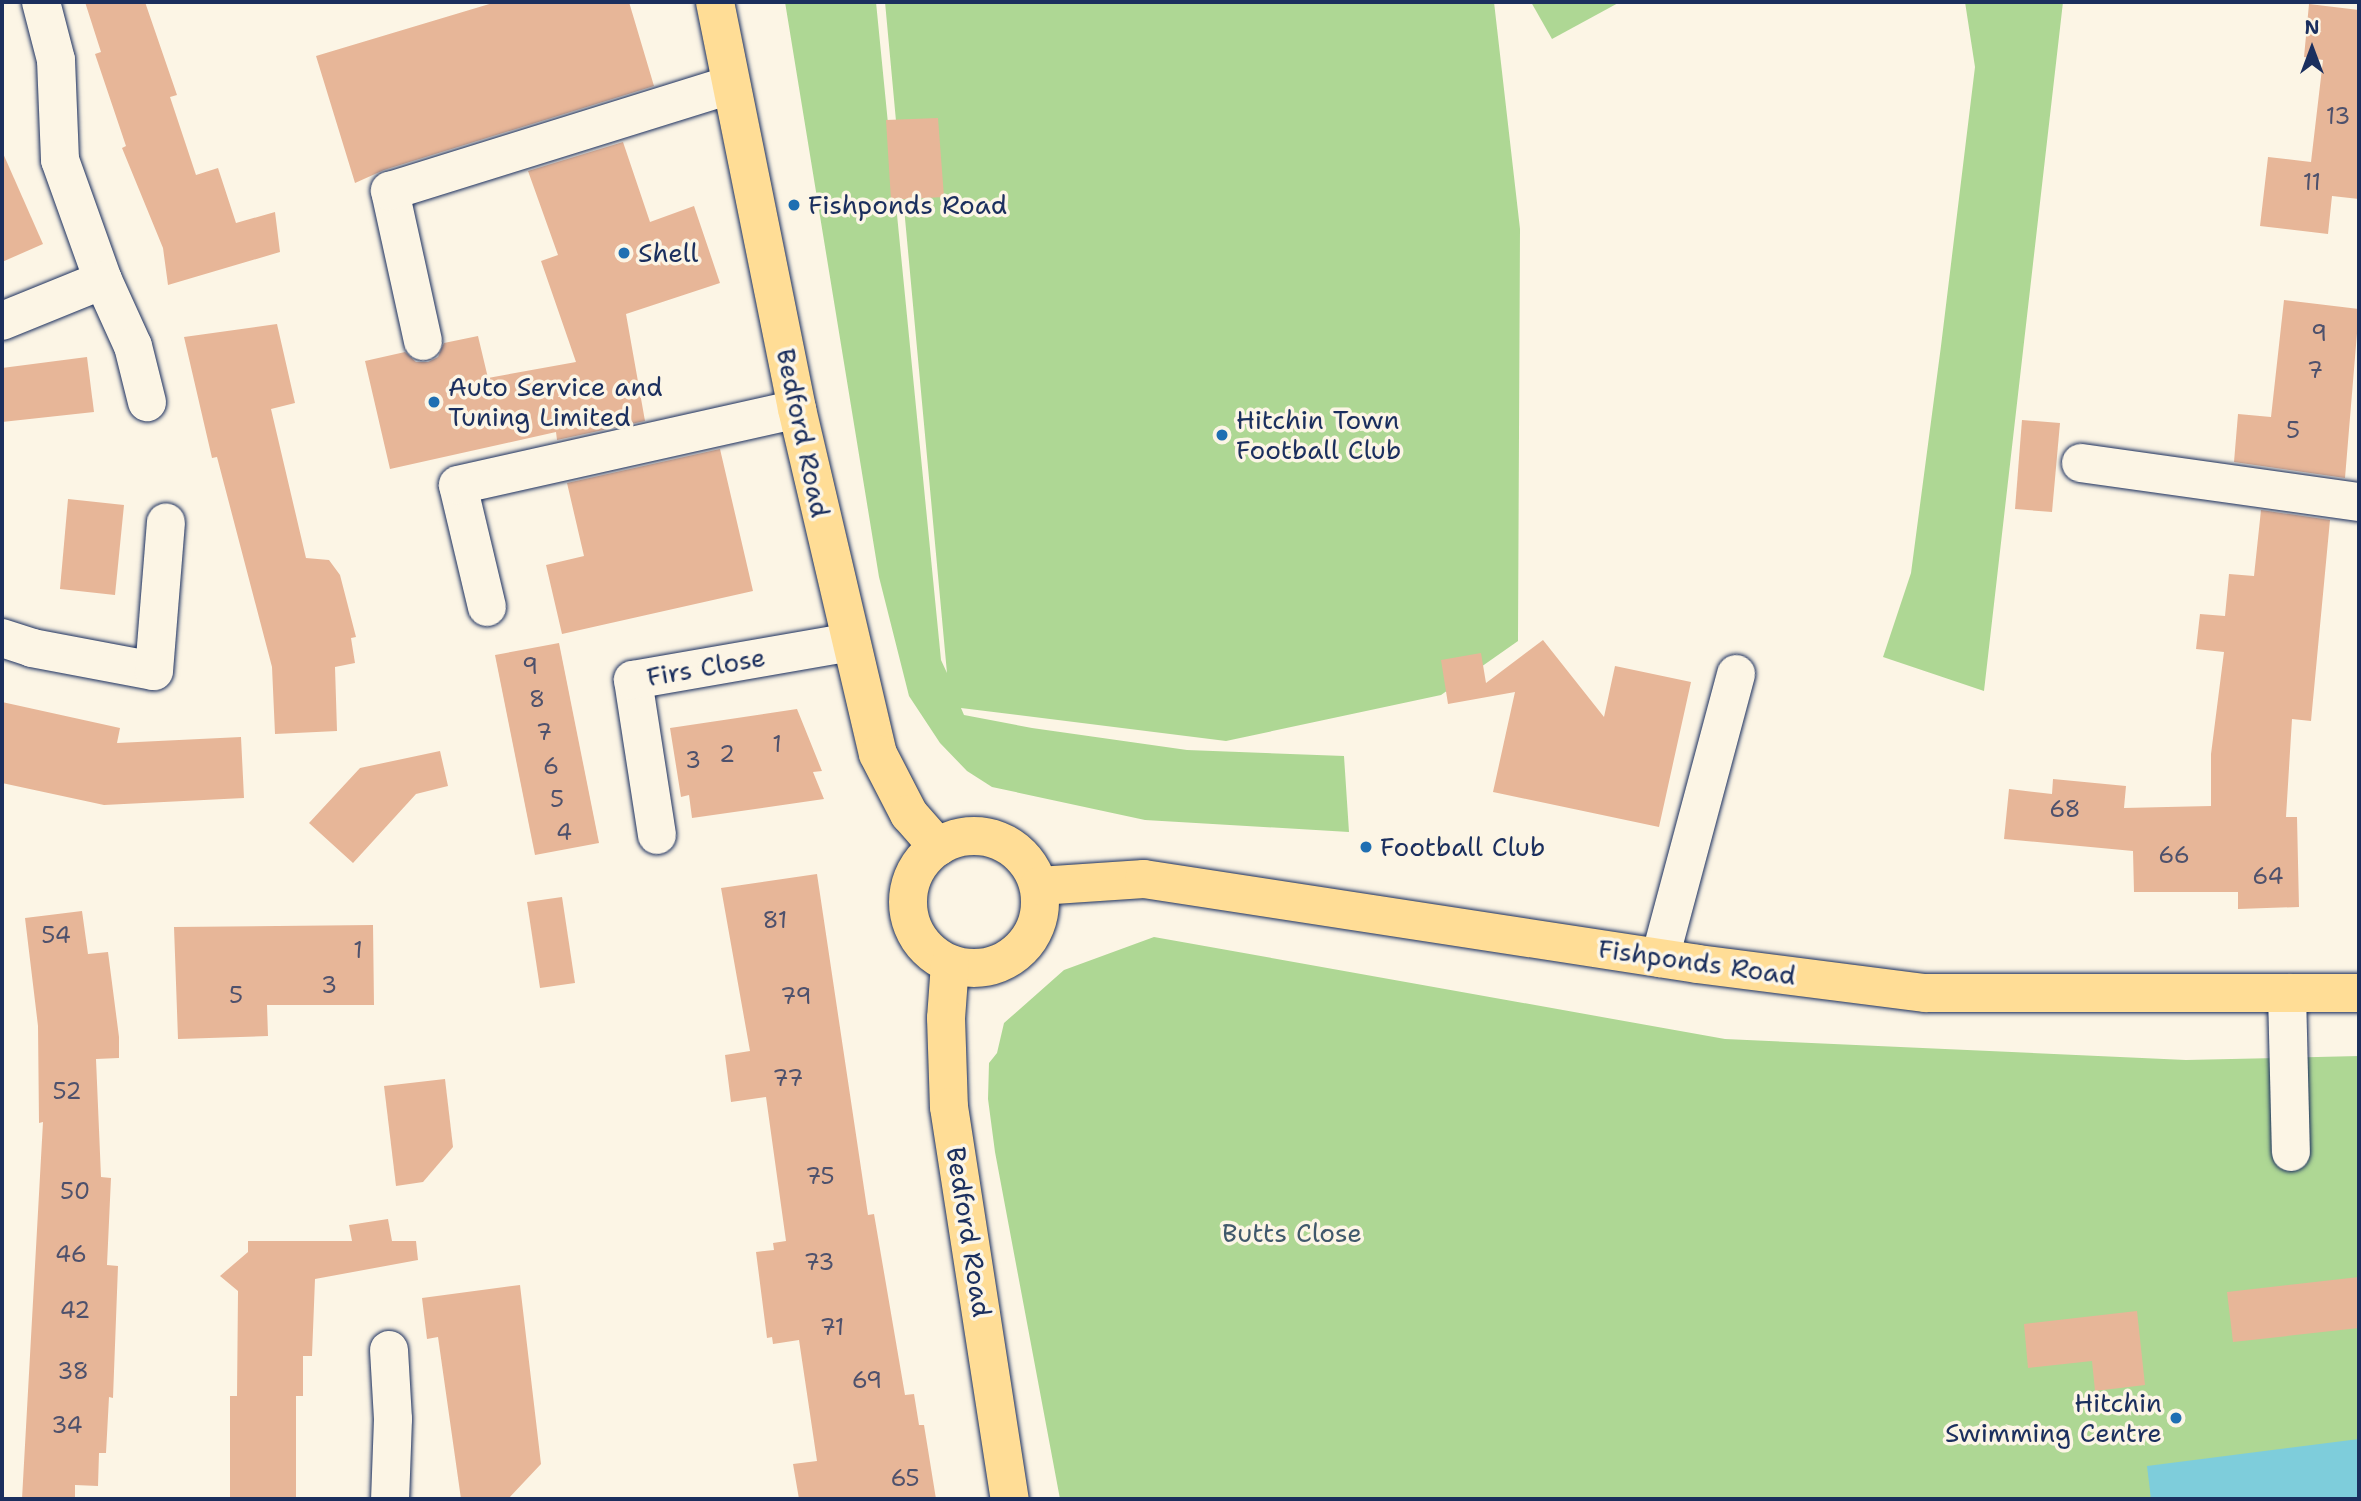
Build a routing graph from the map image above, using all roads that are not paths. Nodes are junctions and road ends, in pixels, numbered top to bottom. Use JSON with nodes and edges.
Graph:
{"nodes":[{"id":1,"x":41,"y":2,"type":"edge"},
{"id":2,"x":715,"y":2,"type":"edge"},
{"id":3,"x":731,"y":85,"type":"junction"},
{"id":4,"x":103,"y":280,"type":"junction"},
{"id":5,"x":2,"y":321,"type":"edge"},
{"id":6,"x":423,"y":341,"type":"dead end"},
{"id":7,"x":147,"y":402,"type":"dead end"},
{"id":8,"x":797,"y":408,"type":"junction"},
{"id":9,"x":2081,"y":463,"type":"dead end"},
{"id":10,"x":2359,"y":502,"type":"edge"},
{"id":11,"x":166,"y":522,"type":"dead end"},
{"id":12,"x":487,"y":607,"type":"dead end"},
{"id":13,"x":2,"y":638,"type":"edge"},
{"id":14,"x":850,"y":642,"type":"junction"},
{"id":15,"x":1736,"y":674,"type":"dead end"},
{"id":16,"x":657,"y":835,"type":"dead end"},
{"id":17,"x":937,"y":847,"type":"junction"},
{"id":18,"x":1039,"y":886,"type":"junction"},
{"id":19,"x":1660,"y":958,"type":"junction"},
{"id":20,"x":950,"y":964,"type":"junction"},
{"id":21,"x":2287,"y":993,"type":"junction"},
{"id":22,"x":2359,"y":993,"type":"edge"},
{"id":23,"x":2291,"y":1152,"type":"dead end"},
{"id":24,"x":389,"y":1350,"type":"dead end"},
{"id":25,"x":390,"y":1499,"type":"edge"},
{"id":26,"x":1010,"y":1499,"type":"edge"}],
"edges":[{"from":1,"to":4,"type":"street"},
{"from":2,"to":3,"type":"main road","name":"Bedford Road"},
{"from":3,"to":6,"type":"street"},
{"from":3,"to":8,"type":"main road","name":"Bedford Road"},
{"from":4,"to":5,"type":"street"},
{"from":4,"to":7,"type":"street"},
{"from":8,"to":12,"type":"street"},
{"from":8,"to":14,"type":"main road","name":"Bedford Road"},
{"from":9,"to":10,"type":"street"},
{"from":11,"to":13,"type":"street"},
{"from":14,"to":16,"type":"street","name":"Firs Close"},
{"from":14,"to":17,"type":"main road","name":"Bedford Road"},
{"from":15,"to":19,"type":"street"},
{"from":17,"to":18,"type":"main road"},
{"from":17,"to":20,"type":"main road"},
{"from":18,"to":19,"type":"main road","name":"Fishponds Road"},
{"from":18,"to":20,"type":"main road"},
{"from":19,"to":21,"type":"main road","name":"Fishponds Road"},
{"from":20,"to":26,"type":"main road","name":"Bedford Road"},
{"from":21,"to":22,"type":"main road","name":"Fishponds Road"},
{"from":21,"to":23,"type":"street"},
{"from":24,"to":25,"type":"street"}]}
